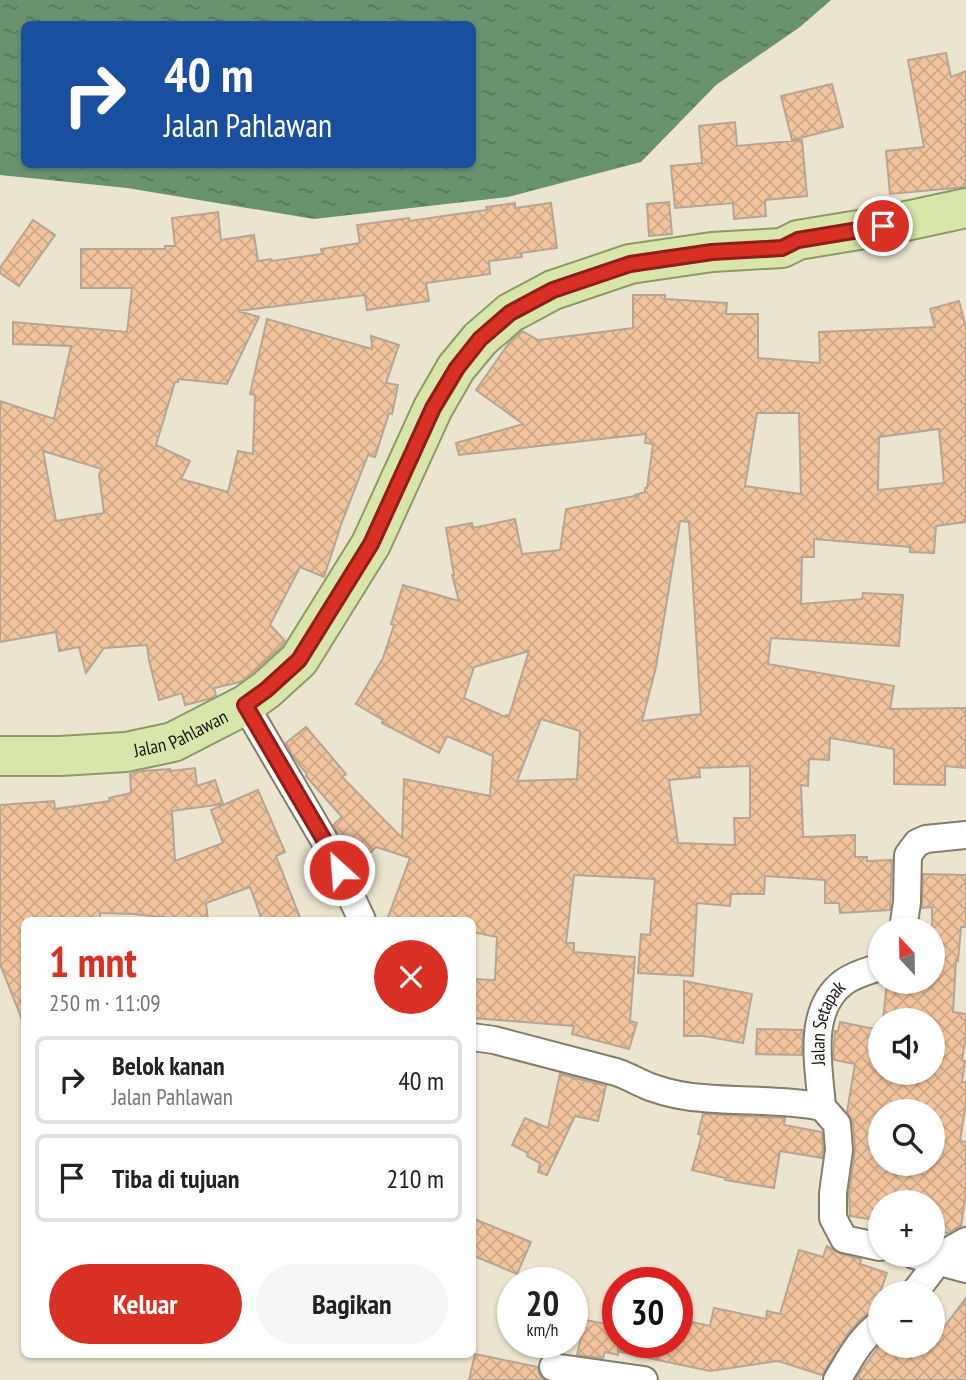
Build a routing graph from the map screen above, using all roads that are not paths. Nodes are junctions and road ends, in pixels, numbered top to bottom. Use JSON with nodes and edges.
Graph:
{"nodes":[{"id":1,"x":966,"y":208,"type":"edge"},
{"id":2,"x":245,"y":705,"type":"junction"},
{"id":3,"x":0,"y":756,"type":"edge"},
{"id":4,"x":966,"y":835,"type":"edge"},
{"id":5,"x":361,"y":917,"type":"edge"},
{"id":6,"x":905,"y":917,"type":"edge"},
{"id":7,"x":868,"y":971,"type":"edge"},
{"id":8,"x":476,"y":1038,"type":"edge"},
{"id":9,"x":822,"y":1107,"type":"junction"},
{"id":10,"x":966,"y":1241,"type":"edge"},
{"id":11,"x":868,"y":1244,"type":"edge"},
{"id":12,"x":945,"y":1249,"type":"edge"},
{"id":13,"x":945,"y":1263,"type":"edge"},
{"id":14,"x":966,"y":1269,"type":"edge"},
{"id":15,"x":868,"y":1333,"type":"edge"},
{"id":16,"x":553,"y":1367,"type":"dead end"},
{"id":17,"x":644,"y":1380,"type":"edge"},
{"id":18,"x":837,"y":1380,"type":"edge"}],
"edges":[{"from":1,"to":2,"type":"highway","name":"Jalan Pahlawan"},
{"from":2,"to":3,"type":"highway","name":"Jalan Pahlawan"},
{"from":2,"to":5,"type":"street"},
{"from":4,"to":6,"type":"street"},
{"from":7,"to":9,"type":"street","name":"Jalan Setapak"},
{"from":8,"to":9,"type":"street"},
{"from":9,"to":11,"type":"street"},
{"from":10,"to":12,"type":"street"},
{"from":13,"to":14,"type":"street"},
{"from":15,"to":18,"type":"street"},
{"from":16,"to":17,"type":"street"}]}
